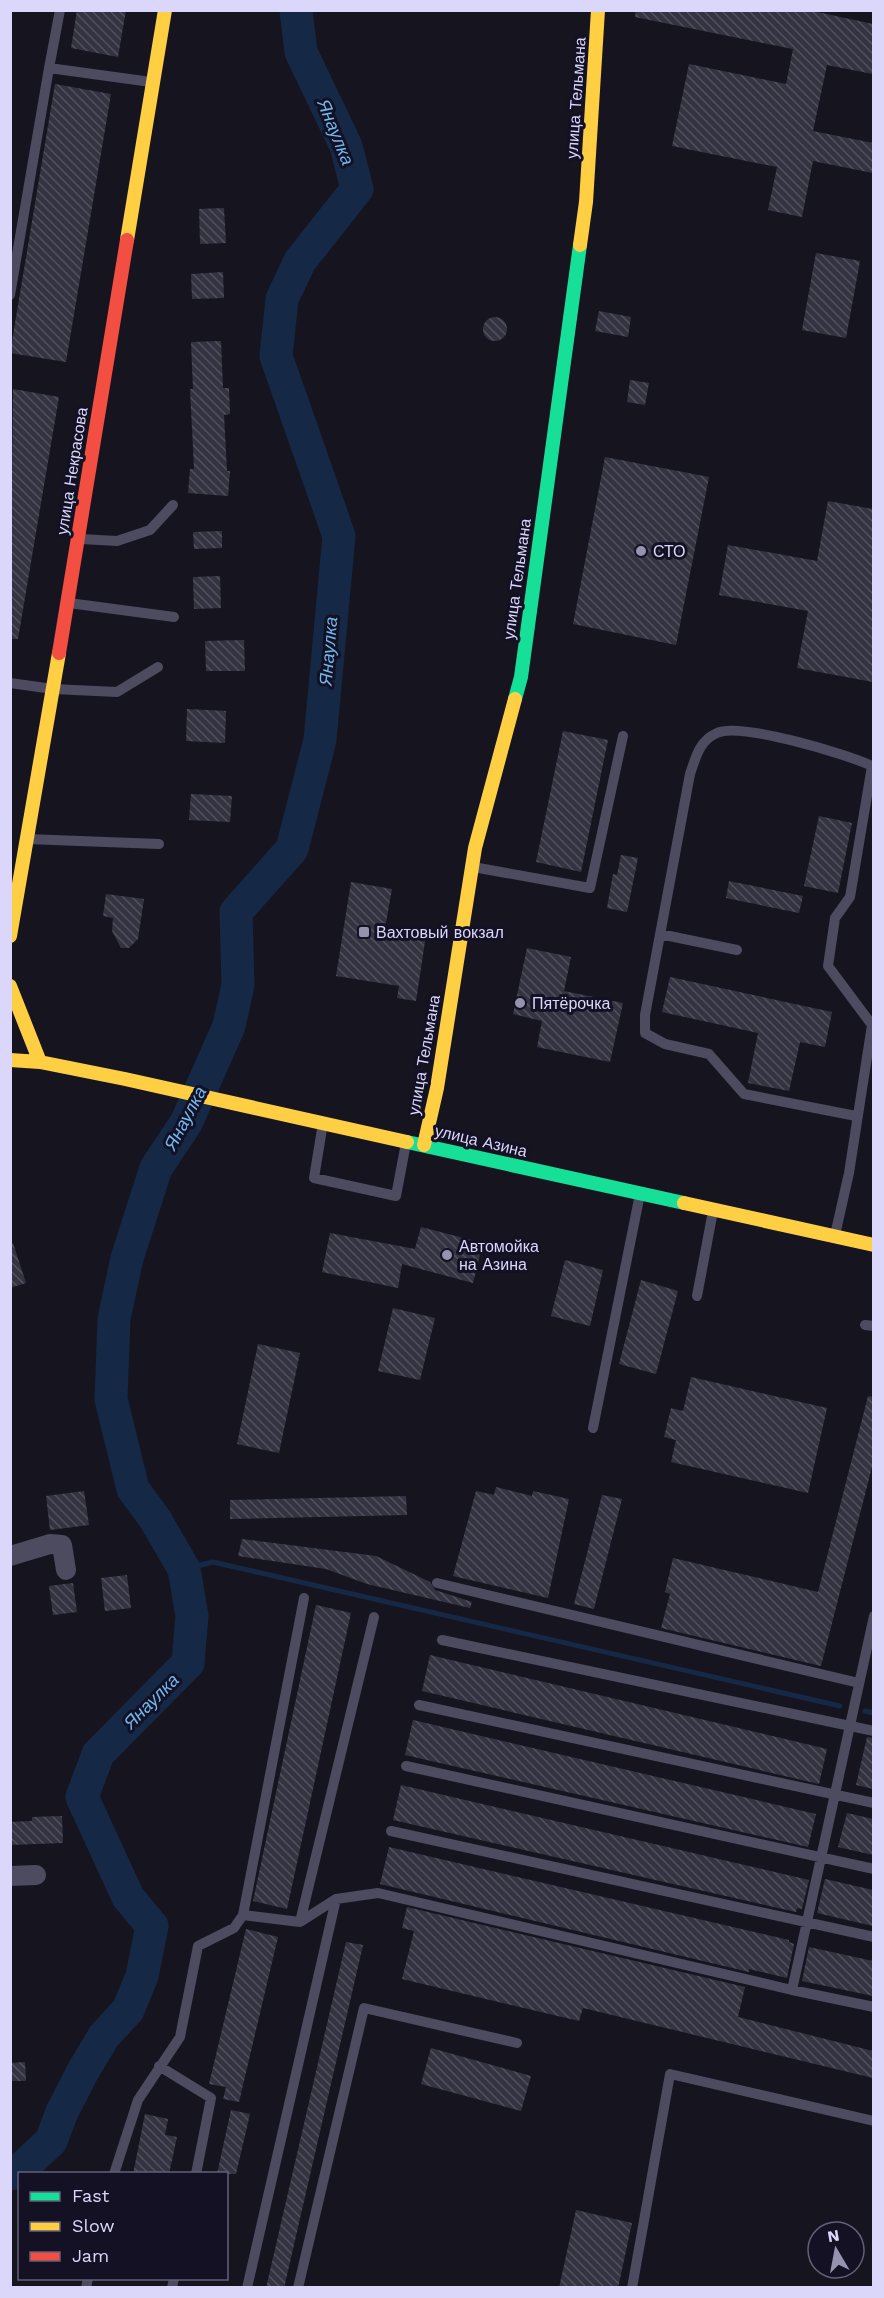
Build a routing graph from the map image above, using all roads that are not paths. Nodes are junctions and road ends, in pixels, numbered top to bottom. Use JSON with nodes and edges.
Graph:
{"nodes":[{"id":1,"x":60,"y":10,"type":"edge"},
{"id":2,"x":165,"y":10,"type":"edge"},
{"id":3,"x":598,"y":10,"type":"edge"},
{"id":4,"x":49,"y":68,"type":"junction"},
{"id":5,"x":152,"y":82,"type":"junction"},
{"id":6,"x":10,"y":295,"type":"edge"},
{"id":7,"x":173,"y":506,"type":"dead end"},
{"id":8,"x":78,"y":539,"type":"junction"},
{"id":9,"x":68,"y":603,"type":"junction"},
{"id":10,"x":174,"y":618,"type":"dead end"},
{"id":11,"x":158,"y":667,"type":"dead end"},
{"id":12,"x":10,"y":683,"type":"edge"},
{"id":13,"x":53,"y":689,"type":"junction"},
{"id":14,"x":623,"y":736,"type":"dead end"},
{"id":15,"x":27,"y":839,"type":"junction"},
{"id":16,"x":159,"y":844,"type":"dead end"},
{"id":17,"x":472,"y":867,"type":"junction"},
{"id":18,"x":660,"y":934,"type":"junction"},
{"id":19,"x":10,"y":936,"type":"edge"},
{"id":20,"x":737,"y":950,"type":"dead end"},
{"id":21,"x":10,"y":986,"type":"edge"},
{"id":22,"x":10,"y":1059,"type":"edge"},
{"id":23,"x":40,"y":1062,"type":"junction"},
{"id":24,"x":856,"y":1116,"type":"junction"},
{"id":25,"x":323,"y":1122,"type":"junction"},
{"id":26,"x":406,"y":1141,"type":"junction"},
{"id":27,"x":424,"y":1145,"type":"junction"},
{"id":28,"x":640,"y":1194,"type":"junction"},
{"id":29,"x":713,"y":1211,"type":"junction"},
{"id":30,"x":835,"y":1236,"type":"junction"},
{"id":31,"x":872,"y":1240,"type":"edge"},
{"id":32,"x":697,"y":1296,"type":"dead end"},
{"id":33,"x":593,"y":1428,"type":"dead end"},
{"id":34,"x":10,"y":1556,"type":"edge"},
{"id":35,"x":66,"y":1570,"type":"dead end"},
{"id":36,"x":437,"y":1583,"type":"dead end"},
{"id":37,"x":304,"y":1598,"type":"dead end"},
{"id":38,"x":873,"y":1616,"type":"edge"},
{"id":39,"x":374,"y":1617,"type":"dead end"},
{"id":40,"x":442,"y":1640,"type":"dead end"},
{"id":41,"x":870,"y":1651,"type":"edge"},
{"id":42,"x":860,"y":1683,"type":"junction"},
{"id":43,"x":419,"y":1705,"type":"dead end"},
{"id":44,"x":850,"y":1726,"type":"junction"},
{"id":45,"x":873,"y":1731,"type":"edge"},
{"id":46,"x":406,"y":1766,"type":"dead end"},
{"id":47,"x":836,"y":1795,"type":"junction"},
{"id":48,"x":873,"y":1803,"type":"edge"},
{"id":49,"x":391,"y":1831,"type":"dead end"},
{"id":50,"x":820,"y":1858,"type":"junction"},
{"id":51,"x":873,"y":1869,"type":"edge"},
{"id":52,"x":36,"y":1875,"type":"dead end"},
{"id":53,"x":10,"y":1876,"type":"edge"},
{"id":54,"x":336,"y":1899,"type":"junction"},
{"id":55,"x":243,"y":1915,"type":"junction"},
{"id":56,"x":300,"y":1922,"type":"junction"},
{"id":57,"x":806,"y":1923,"type":"junction"},
{"id":58,"x":873,"y":1937,"type":"edge"},
{"id":59,"x":792,"y":1990,"type":"junction"},
{"id":60,"x":873,"y":2007,"type":"edge"},
{"id":61,"x":517,"y":2043,"type":"dead end"},
{"id":62,"x":159,"y":2066,"type":"junction"},
{"id":63,"x":873,"y":2121,"type":"edge"},
{"id":64,"x":115,"y":2172,"type":"edge"},
{"id":65,"x":196,"y":2172,"type":"edge"},
{"id":66,"x":247,"y":2288,"type":"edge"},
{"id":67,"x":298,"y":2288,"type":"edge"},
{"id":68,"x":632,"y":2288,"type":"edge"}],
"edges":[{"from":1,"to":4,"type":"lane"},
{"from":2,"to":5,"type":"street","name":"улица Некрасова"},
{"from":3,"to":17,"type":"street","name":"улица Тельмана"},
{"from":4,"to":5,"type":"lane"},
{"from":4,"to":6,"type":"lane"},
{"from":5,"to":8,"type":"street","name":"улица Некрасова"},
{"from":7,"to":8,"type":"lane"},
{"from":8,"to":9,"type":"street","name":"улица Некрасова"},
{"from":9,"to":10,"type":"lane"},
{"from":9,"to":13,"type":"street","name":"улица Некрасова"},
{"from":11,"to":13,"type":"lane"},
{"from":12,"to":13,"type":"lane"},
{"from":13,"to":15,"type":"street","name":"улица Некрасова"},
{"from":14,"to":17,"type":"lane"},
{"from":15,"to":16,"type":"lane"},
{"from":15,"to":19,"type":"street","name":"улица Некрасова"},
{"from":17,"to":27,"type":"street","name":"улица Тельмана"},
{"from":18,"to":20,"type":"lane"},
{"from":18,"to":24,"type":"lane"},
{"from":18,"to":24,"type":"lane"},
{"from":21,"to":23,"type":"street"},
{"from":22,"to":23,"type":"street","name":"улица Азина"},
{"from":23,"to":25,"type":"street","name":"улица Азина"},
{"from":24,"to":30,"type":"lane"},
{"from":25,"to":26,"type":"street","name":"улица Азина"},
{"from":25,"to":26,"type":"lane"},
{"from":26,"to":27,"type":"street","name":"улица Азина"},
{"from":27,"to":28,"type":"street","name":"улица Азина"},
{"from":28,"to":29,"type":"street","name":"улица Азина"},
{"from":28,"to":33,"type":"lane"},
{"from":29,"to":30,"type":"street","name":"улица Азина"},
{"from":29,"to":32,"type":"lane"},
{"from":30,"to":31,"type":"street","name":"улица Азина"},
{"from":34,"to":35,"type":"street"},
{"from":36,"to":42,"type":"lane"},
{"from":37,"to":55,"type":"lane"},
{"from":38,"to":41,"type":"lane"},
{"from":39,"to":56,"type":"lane"},
{"from":40,"to":44,"type":"lane"},
{"from":41,"to":42,"type":"lane"},
{"from":42,"to":44,"type":"lane"},
{"from":43,"to":47,"type":"lane"},
{"from":44,"to":45,"type":"lane"},
{"from":44,"to":47,"type":"lane"},
{"from":46,"to":50,"type":"lane"},
{"from":47,"to":48,"type":"lane"},
{"from":47,"to":50,"type":"lane"},
{"from":49,"to":57,"type":"lane"},
{"from":50,"to":51,"type":"lane"},
{"from":50,"to":57,"type":"lane"},
{"from":52,"to":53,"type":"street"},
{"from":54,"to":56,"type":"lane"},
{"from":54,"to":59,"type":"lane"},
{"from":54,"to":66,"type":"lane"},
{"from":55,"to":56,"type":"lane"},
{"from":55,"to":62,"type":"lane"},
{"from":57,"to":58,"type":"lane"},
{"from":57,"to":59,"type":"lane"},
{"from":59,"to":60,"type":"lane"},
{"from":61,"to":67,"type":"lane"},
{"from":62,"to":64,"type":"lane"},
{"from":62,"to":65,"type":"lane"},
{"from":63,"to":68,"type":"lane"}]}
